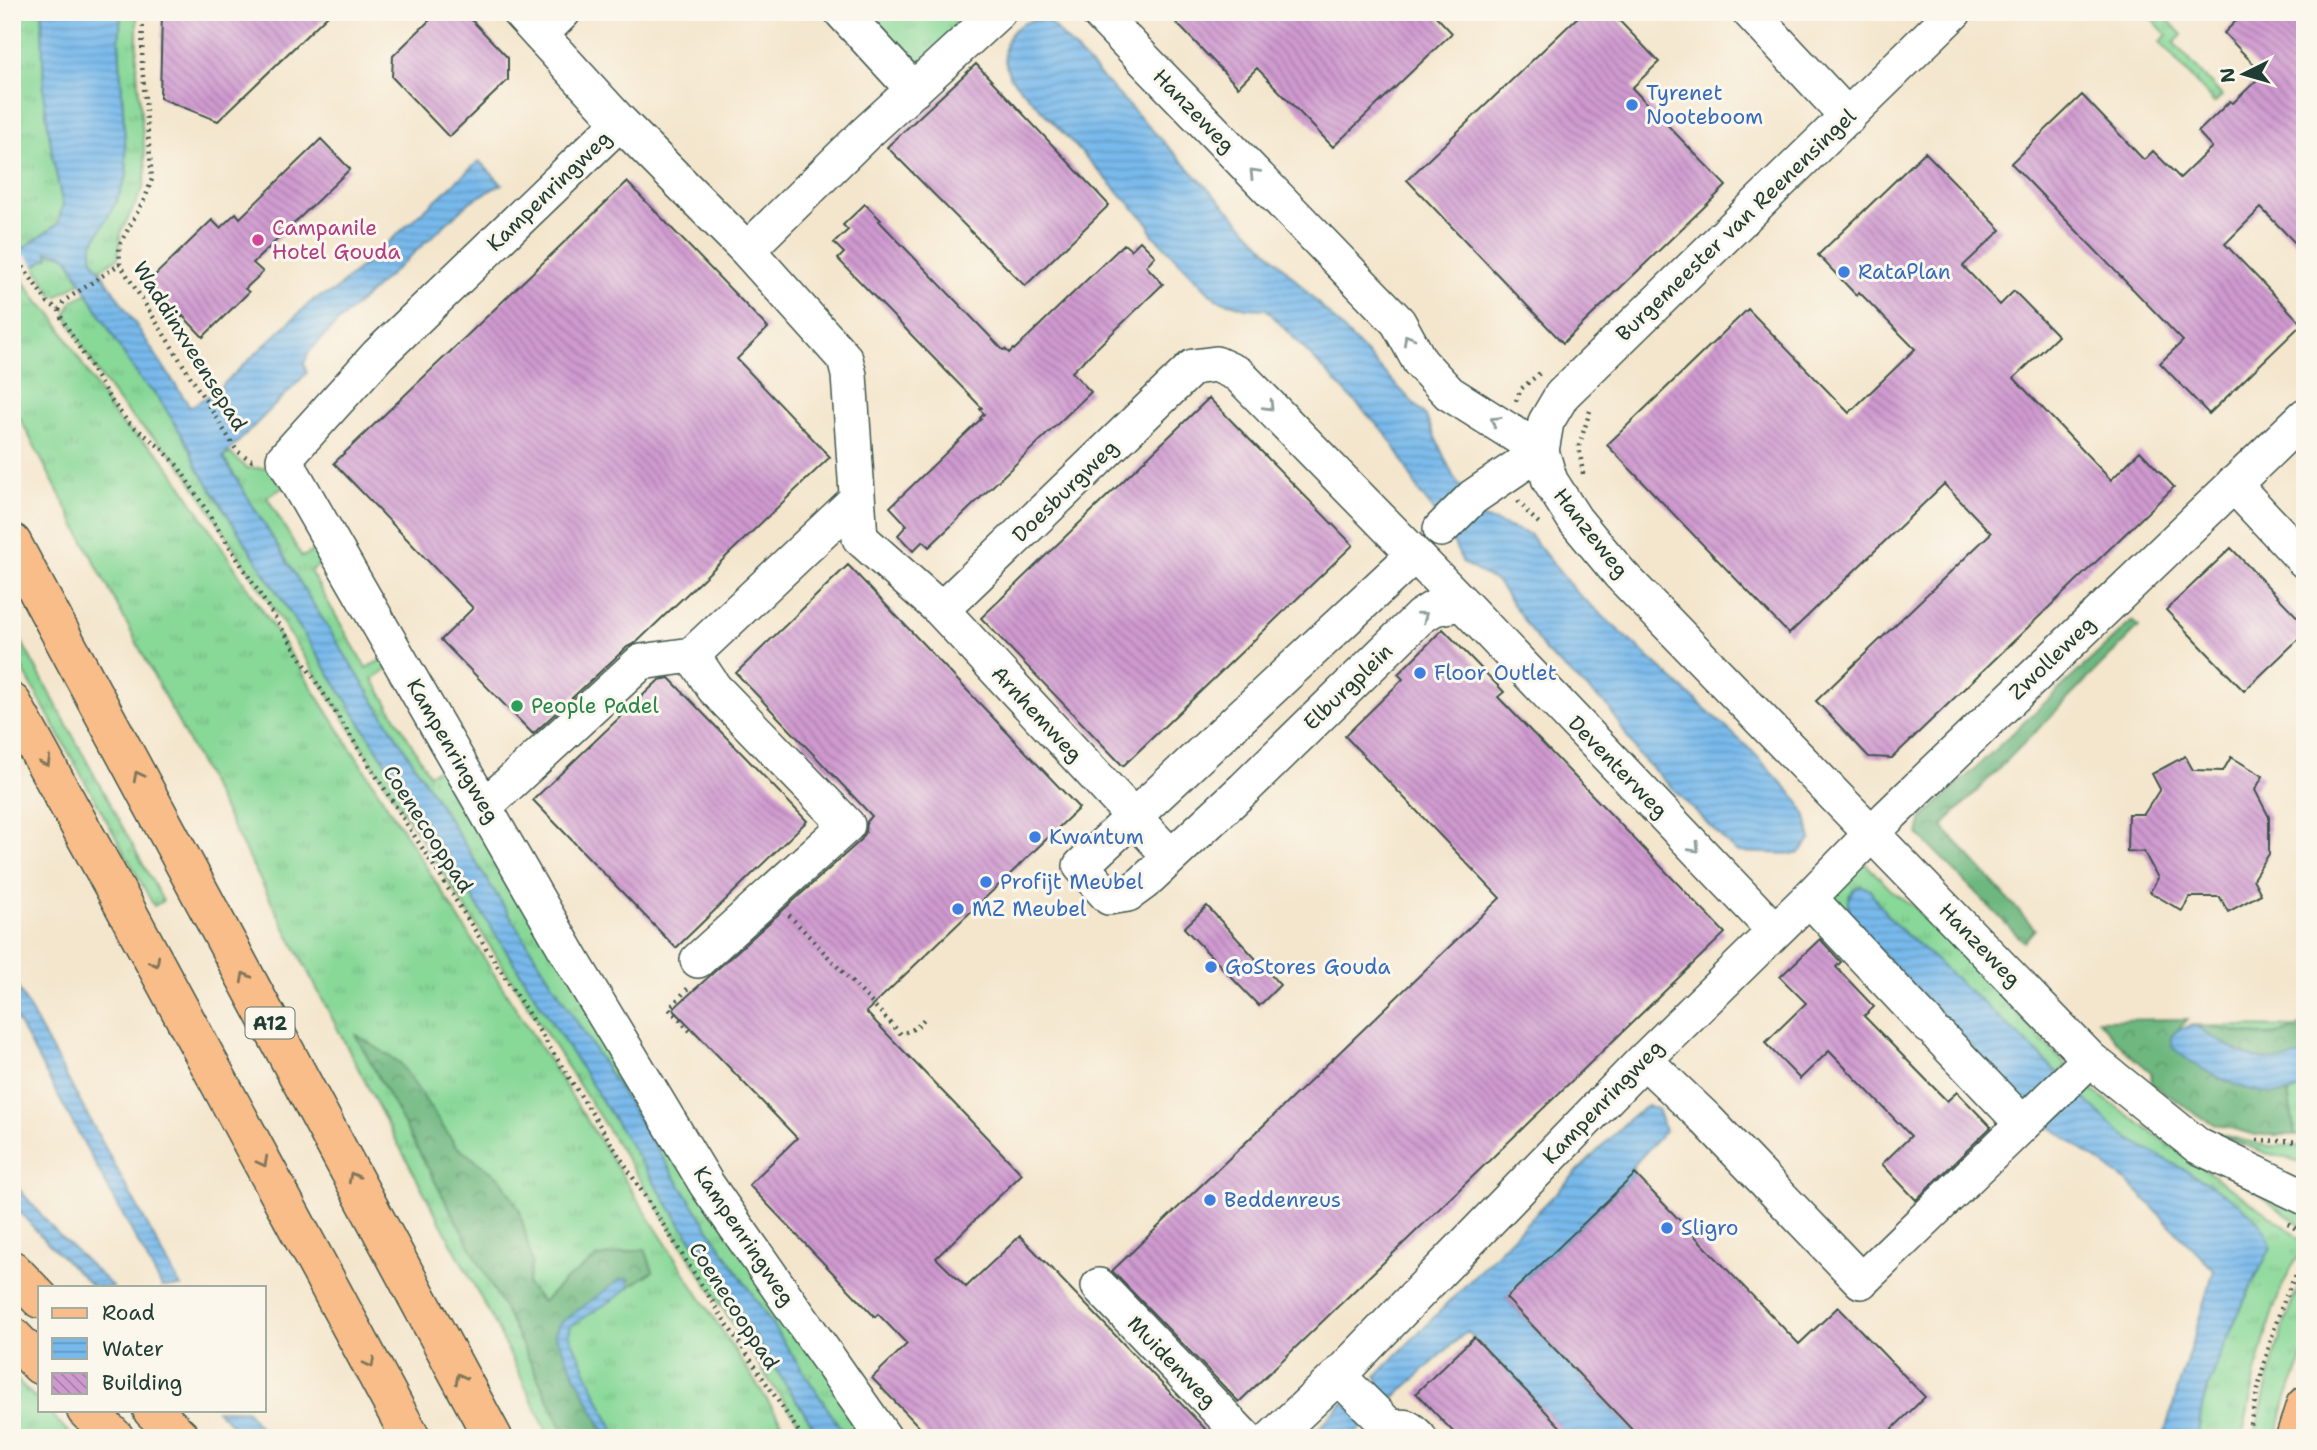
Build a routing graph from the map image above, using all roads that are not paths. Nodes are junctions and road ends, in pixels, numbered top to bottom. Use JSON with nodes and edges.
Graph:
{"nodes":[{"id":1,"x":842,"y":12,"type":"edge"},
{"id":2,"x":998,"y":12,"type":"edge"},
{"id":3,"x":1098,"y":12,"type":"edge"},
{"id":4,"x":1750,"y":12,"type":"edge"},
{"id":5,"x":1954,"y":12,"type":"edge"},
{"id":6,"x":541,"y":20,"type":"edge"},
{"id":7,"x":914,"y":90,"type":"junction"},
{"id":8,"x":1848,"y":117,"type":"junction"},
{"id":9,"x":620,"y":122,"type":"junction"},
{"id":10,"x":747,"y":250,"type":"junction"},
{"id":11,"x":2305,"y":416,"type":"edge"},
{"id":12,"x":1541,"y":451,"type":"junction"},
{"id":13,"x":2233,"y":484,"type":"junction"},
{"id":14,"x":857,"y":499,"type":"junction"},
{"id":15,"x":12,"y":515,"type":"edge"},
{"id":16,"x":1441,"y":529,"type":"dead end"},
{"id":17,"x":12,"y":543,"type":"edge"},
{"id":18,"x":1414,"y":555,"type":"junction"},
{"id":19,"x":2305,"y":561,"type":"edge"},
{"id":20,"x":1462,"y":603,"type":"junction"},
{"id":21,"x":47,"y":608,"type":"junction"},
{"id":22,"x":941,"y":610,"type":"junction"},
{"id":23,"x":692,"y":655,"type":"junction"},
{"id":24,"x":12,"y":703,"type":"edge"},
{"id":25,"x":1207,"y":750,"type":"junction"},
{"id":26,"x":1244,"y":789,"type":"junction"},
{"id":27,"x":485,"y":806,"type":"junction"},
{"id":28,"x":1134,"y":818,"type":"junction"},
{"id":29,"x":1872,"y":833,"type":"junction"},
{"id":30,"x":1171,"y":857,"type":"junction"},
{"id":31,"x":1809,"y":898,"type":"junction"},
{"id":32,"x":1774,"y":930,"type":"junction"},
{"id":33,"x":698,"y":960,"type":"road end"},
{"id":34,"x":1644,"y":1060,"type":"junction"},
{"id":35,"x":2082,"y":1067,"type":"junction"},
{"id":36,"x":2145,"y":1104,"type":"junction"},
{"id":37,"x":2027,"y":1121,"type":"junction"},
{"id":38,"x":2305,"y":1170,"type":"edge"},
{"id":39,"x":2305,"y":1197,"type":"edge"},
{"id":40,"x":12,"y":1270,"type":"edge"},
{"id":41,"x":1099,"y":1286,"type":"dead end"},
{"id":42,"x":38,"y":1297,"type":"edge"},
{"id":43,"x":12,"y":1336,"type":"edge"},
{"id":44,"x":38,"y":1363,"type":"edge"},
{"id":45,"x":1338,"y":1376,"type":"junction"},
{"id":46,"x":2305,"y":1406,"type":"edge"},
{"id":47,"x":88,"y":1412,"type":"edge"},
{"id":48,"x":154,"y":1412,"type":"edge"},
{"id":49,"x":1399,"y":1435,"type":"edge"},
{"id":50,"x":115,"y":1438,"type":"edge"},
{"id":51,"x":181,"y":1438,"type":"edge"},
{"id":52,"x":411,"y":1438,"type":"edge"},
{"id":53,"x":493,"y":1438,"type":"edge"},
{"id":54,"x":884,"y":1438,"type":"edge"},
{"id":55,"x":1245,"y":1438,"type":"edge"},
{"id":56,"x":1272,"y":1438,"type":"edge"},
{"id":57,"x":2295,"y":1438,"type":"edge"}],
"edges":[{"from":1,"to":7,"type":"street"},
{"from":2,"to":7,"type":"street"},
{"from":12,"to":3,"type":"street","name":"Hanzeweg","one_way":true},
{"from":4,"to":8,"type":"street"},
{"from":5,"to":8,"type":"street","name":"Burgemeester van Reenensingel"},
{"from":6,"to":9,"type":"street","name":"Kampenringweg"},
{"from":7,"to":10,"type":"street"},
{"from":8,"to":12,"type":"street","name":"Burgemeester van Reenensingel"},
{"from":9,"to":10,"type":"street","name":"Kampenringweg"},
{"from":9,"to":27,"type":"street","name":"Kampenringweg"},
{"from":10,"to":14,"type":"street","name":"Kampenringweg"},
{"from":11,"to":13,"type":"street","name":"Zwolleweg"},
{"from":12,"to":16,"type":"street"},
{"from":12,"to":29,"type":"street","name":"Hanzeweg"},
{"from":13,"to":19,"type":"street"},
{"from":13,"to":29,"type":"street","name":"Zwolleweg"},
{"from":14,"to":22,"type":"street"},
{"from":14,"to":23,"type":"street"},
{"from":15,"to":21,"type":"main road","number":"A12"},
{"from":17,"to":21,"type":"main road","number":"A12"},
{"from":18,"to":20,"type":"street","name":"Doesburgweg"},
{"from":22,"to":18,"type":"street","name":"Doesburgweg","one_way":true},
{"from":18,"to":25,"type":"street","name":"Elburgplein"},
{"from":26,"to":20,"type":"street","name":"Elburgplein","one_way":true},
{"from":20,"to":32,"type":"street","name":"Deventerweg","one_way":true},
{"from":53,"to":21,"type":"main road","number":"A12","one_way":true},
{"from":22,"to":28,"type":"street","name":"Arnhemweg"},
{"from":23,"to":27,"type":"street"},
{"from":23,"to":33,"type":"street"},
{"from":24,"to":52,"type":"main road","one_way":true},
{"from":25,"to":26,"type":"street"},
{"from":25,"to":28,"type":"street","name":"Elburgplein"},
{"from":26,"to":30,"type":"street","name":"Elburgplein"},
{"from":27,"to":54,"type":"street","name":"Kampenringweg"},
{"from":28,"to":30,"type":"street"},
{"from":28,"to":30,"type":"street","name":"Elburgplein"},
{"from":29,"to":31,"type":"street","name":"Kampenringweg"},
{"from":29,"to":35,"type":"street","name":"Hanzeweg"},
{"from":31,"to":32,"type":"street","name":"Kampenringweg"},
{"from":31,"to":37,"type":"street"},
{"from":32,"to":34,"type":"street","name":"Kampenringweg"},
{"from":34,"to":37,"type":"street"},
{"from":34,"to":45,"type":"street","name":"Kampenringweg"},
{"from":35,"to":36,"type":"street","name":"Hanzeweg"},
{"from":35,"to":37,"type":"street"},
{"from":36,"to":38,"type":"street","name":"Hanzeweg"},
{"from":36,"to":39,"type":"street","name":"Hanzeweg"},
{"from":40,"to":42,"type":"main road"},
{"from":41,"to":55,"type":"street","name":"Muidenweg"},
{"from":43,"to":44,"type":"main road"},
{"from":45,"to":49,"type":"street"},
{"from":45,"to":56,"type":"street","name":"Kampenringweg"},
{"from":46,"to":57,"type":"main road"},
{"from":47,"to":50,"type":"main road"},
{"from":48,"to":51,"type":"main road"}]}
